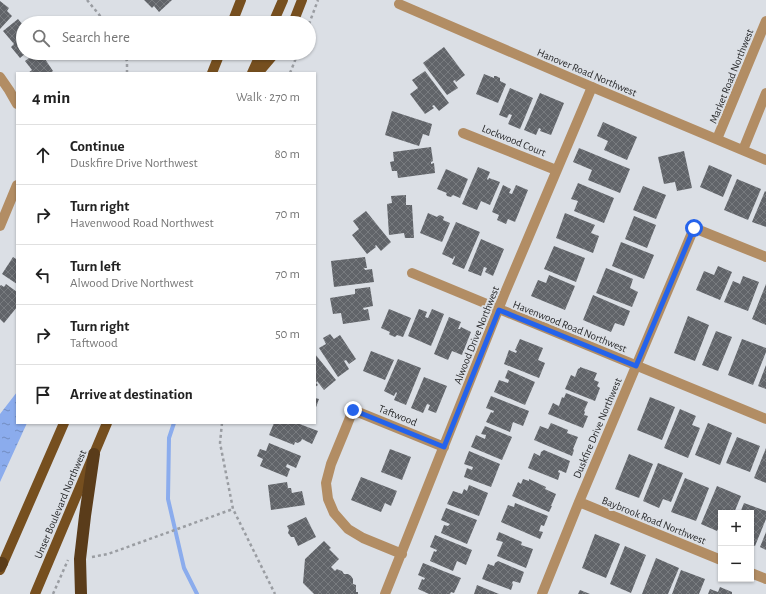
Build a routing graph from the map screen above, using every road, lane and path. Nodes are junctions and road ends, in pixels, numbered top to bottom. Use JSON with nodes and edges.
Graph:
{"nodes":[{"id":1,"x":87,"y":0,"type":"edge"},
{"id":2,"x":241,"y":0,"type":"edge"},
{"id":3,"x":283,"y":0,"type":"edge"},
{"id":4,"x":302,"y":0,"type":"edge"},
{"id":5,"x":318,"y":0,"type":"edge"},
{"id":6,"x":399,"y":4,"type":"dead end"},
{"id":7,"x":100,"y":16,"type":"edge"},
{"id":8,"x":235,"y":16,"type":"edge"},
{"id":9,"x":276,"y":16,"type":"edge"},
{"id":10,"x":295,"y":16,"type":"edge"},
{"id":11,"x":312,"y":16,"type":"edge"},
{"id":12,"x":766,"y":21,"type":"edge"},
{"id":13,"x":126,"y":60,"type":"edge"},
{"id":14,"x":217,"y":60,"type":"edge"},
{"id":15,"x":258,"y":60,"type":"edge"},
{"id":16,"x":269,"y":60,"type":"edge"},
{"id":17,"x":295,"y":60,"type":"edge"},
{"id":18,"x":127,"y":72,"type":"edge"},
{"id":19,"x":212,"y":72,"type":"edge"},
{"id":20,"x":252,"y":72,"type":"edge"},
{"id":21,"x":259,"y":72,"type":"edge"},
{"id":22,"x":290,"y":72,"type":"edge"},
{"id":23,"x":0,"y":77,"type":"edge"},
{"id":24,"x":592,"y":87,"type":"junction"},
{"id":25,"x":766,"y":94,"type":"edge"},
{"id":26,"x":16,"y":102,"type":"edge"},
{"id":27,"x":463,"y":132,"type":"dead end"},
{"id":28,"x":717,"y":139,"type":"junction"},
{"id":29,"x":743,"y":150,"type":"junction"},
{"id":30,"x":766,"y":160,"type":"edge"},
{"id":31,"x":556,"y":170,"type":"junction"},
{"id":32,"x":16,"y":187,"type":"edge"},
{"id":33,"x":0,"y":226,"type":"edge"},
{"id":34,"x":766,"y":257,"type":"edge"},
{"id":35,"x":412,"y":273,"type":"dead end"},
{"id":36,"x":499,"y":310,"type":"junction"},
{"id":37,"x":636,"y":366,"type":"junction"},
{"id":38,"x":766,"y":419,"type":"edge"},
{"id":39,"x":64,"y":424,"type":"edge"},
{"id":40,"x":107,"y":424,"type":"edge"},
{"id":41,"x":222,"y":424,"type":"edge"},
{"id":42,"x":444,"y":447,"type":"junction"},
{"id":43,"x":94,"y":454,"type":"junction"},
{"id":44,"x":578,"y":502,"type":"junction"},
{"id":45,"x":233,"y":509,"type":"junction"},
{"id":46,"x":402,"y":554,"type":"junction"},
{"id":47,"x":80,"y":559,"type":"junction"},
{"id":48,"x":718,"y":559,"type":"edge"},
{"id":49,"x":1,"y":567,"type":"edge"},
{"id":50,"x":754,"y":574,"type":"edge"},
{"id":51,"x":766,"y":579,"type":"edge"},
{"id":52,"x":35,"y":594,"type":"edge"},
{"id":53,"x":53,"y":594,"type":"edge"},
{"id":54,"x":80,"y":594,"type":"edge"},
{"id":55,"x":275,"y":594,"type":"edge"},
{"id":56,"x":385,"y":594,"type":"edge"},
{"id":57,"x":542,"y":594,"type":"edge"}],
"edges":[{"from":1,"to":7,"type":"path"},
{"from":2,"to":8,"type":"main road"},
{"from":3,"to":9,"type":"main road"},
{"from":4,"to":10,"type":"main road"},
{"from":5,"to":11,"type":"path"},
{"from":6,"to":24,"type":"street","name":"Hanover Road Northwest"},
{"from":12,"to":28,"type":"street","name":"Market Road Northwest"},
{"from":13,"to":18,"type":"path"},
{"from":14,"to":19,"type":"main road"},
{"from":15,"to":20,"type":"main road"},
{"from":16,"to":21,"type":"main road"},
{"from":17,"to":22,"type":"path"},
{"from":23,"to":26,"type":"street"},
{"from":24,"to":28,"type":"street","name":"Hanover Road Northwest"},
{"from":24,"to":31,"type":"street","name":"Alwood Drive Northwest"},
{"from":25,"to":29,"type":"street"},
{"from":27,"to":31,"type":"street","name":"Lockwood Court"},
{"from":28,"to":29,"type":"street","name":"Hanover Road Northwest"},
{"from":29,"to":30,"type":"street","name":"Hanover Road Northwest"},
{"from":31,"to":36,"type":"street","name":"Alwood Drive Northwest"},
{"from":32,"to":33,"type":"street"},
{"from":34,"to":37,"type":"street","name":"Duskfire Drive Northwest"},
{"from":35,"to":36,"type":"street","name":"Havenwood Road Northwest"},
{"from":36,"to":37,"type":"street","name":"Havenwood Road Northwest"},
{"from":36,"to":42,"type":"street","name":"Alwood Drive Northwest"},
{"from":37,"to":38,"type":"street","name":"Havenwood Road Northwest"},
{"from":37,"to":44,"type":"street","name":"Duskfire Drive Northwest"},
{"from":39,"to":49,"type":"main road"},
{"from":40,"to":43,"type":"main road","name":"Unser Boulevard Northwest"},
{"from":41,"to":45,"type":"path"},
{"from":42,"to":46,"type":"street","name":"Alwood Drive Northwest"},
{"from":42,"to":46,"type":"street","name":"Taftwood"},
{"from":43,"to":47,"type":"highway"},
{"from":43,"to":52,"type":"main road","name":"Unser Boulevard Northwest"},
{"from":44,"to":48,"type":"street","name":"Baybrook Road Northwest"},
{"from":44,"to":57,"type":"street","name":"Duskfire Drive Northwest"},
{"from":45,"to":47,"type":"path"},
{"from":45,"to":55,"type":"path"},
{"from":46,"to":56,"type":"street","name":"Alwood Drive Northwest"},
{"from":47,"to":53,"type":"path"},
{"from":47,"to":54,"type":"highway"},
{"from":50,"to":51,"type":"street"}]}
